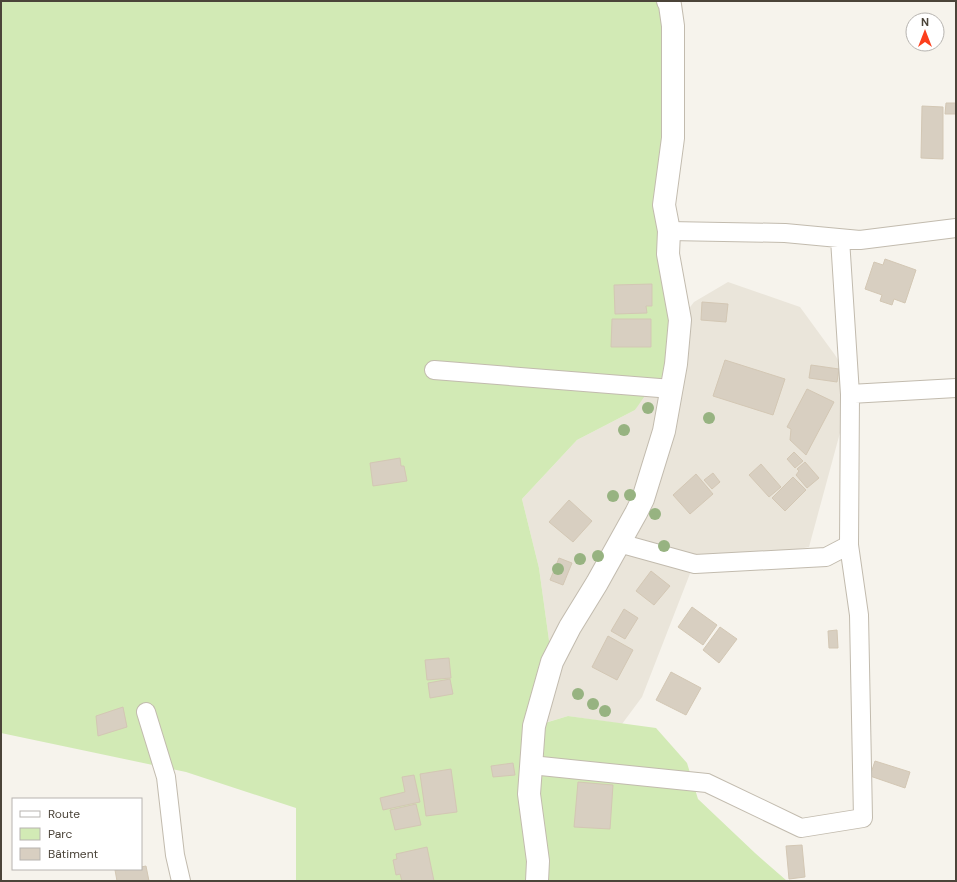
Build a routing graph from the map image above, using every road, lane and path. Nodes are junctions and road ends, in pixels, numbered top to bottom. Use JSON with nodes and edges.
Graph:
{"nodes":[{"id":1,"x":668,"y":1,"type":"edge"},
{"id":2,"x":956,"y":228,"type":"edge"},
{"id":3,"x":669,"y":231,"type":"junction"},
{"id":4,"x":840,"y":239,"type":"junction"},
{"id":5,"x":434,"y":370,"type":"dead end"},
{"id":6,"x":956,"y":388,"type":"edge"},
{"id":7,"x":672,"y":389,"type":"junction"},
{"id":8,"x":850,"y":394,"type":"junction"},
{"id":9,"x":619,"y":543,"type":"junction"},
{"id":10,"x":849,"y":545,"type":"junction"},
{"id":11,"x":146,"y":712,"type":"dead end"},
{"id":12,"x":531,"y":765,"type":"junction"},
{"id":13,"x":181,"y":881,"type":"edge"},
{"id":14,"x":537,"y":881,"type":"edge"}],
"edges":[{"from":1,"to":3,"type":"street"},
{"from":2,"to":4,"type":"street"},
{"from":3,"to":4,"type":"street"},
{"from":3,"to":7,"type":"street"},
{"from":4,"to":8,"type":"street"},
{"from":5,"to":7,"type":"street"},
{"from":6,"to":8,"type":"street"},
{"from":7,"to":9,"type":"street"},
{"from":8,"to":10,"type":"street"},
{"from":9,"to":10,"type":"street"},
{"from":9,"to":12,"type":"street"},
{"from":10,"to":12,"type":"street"},
{"from":11,"to":13,"type":"street"},
{"from":12,"to":14,"type":"street"}]}
